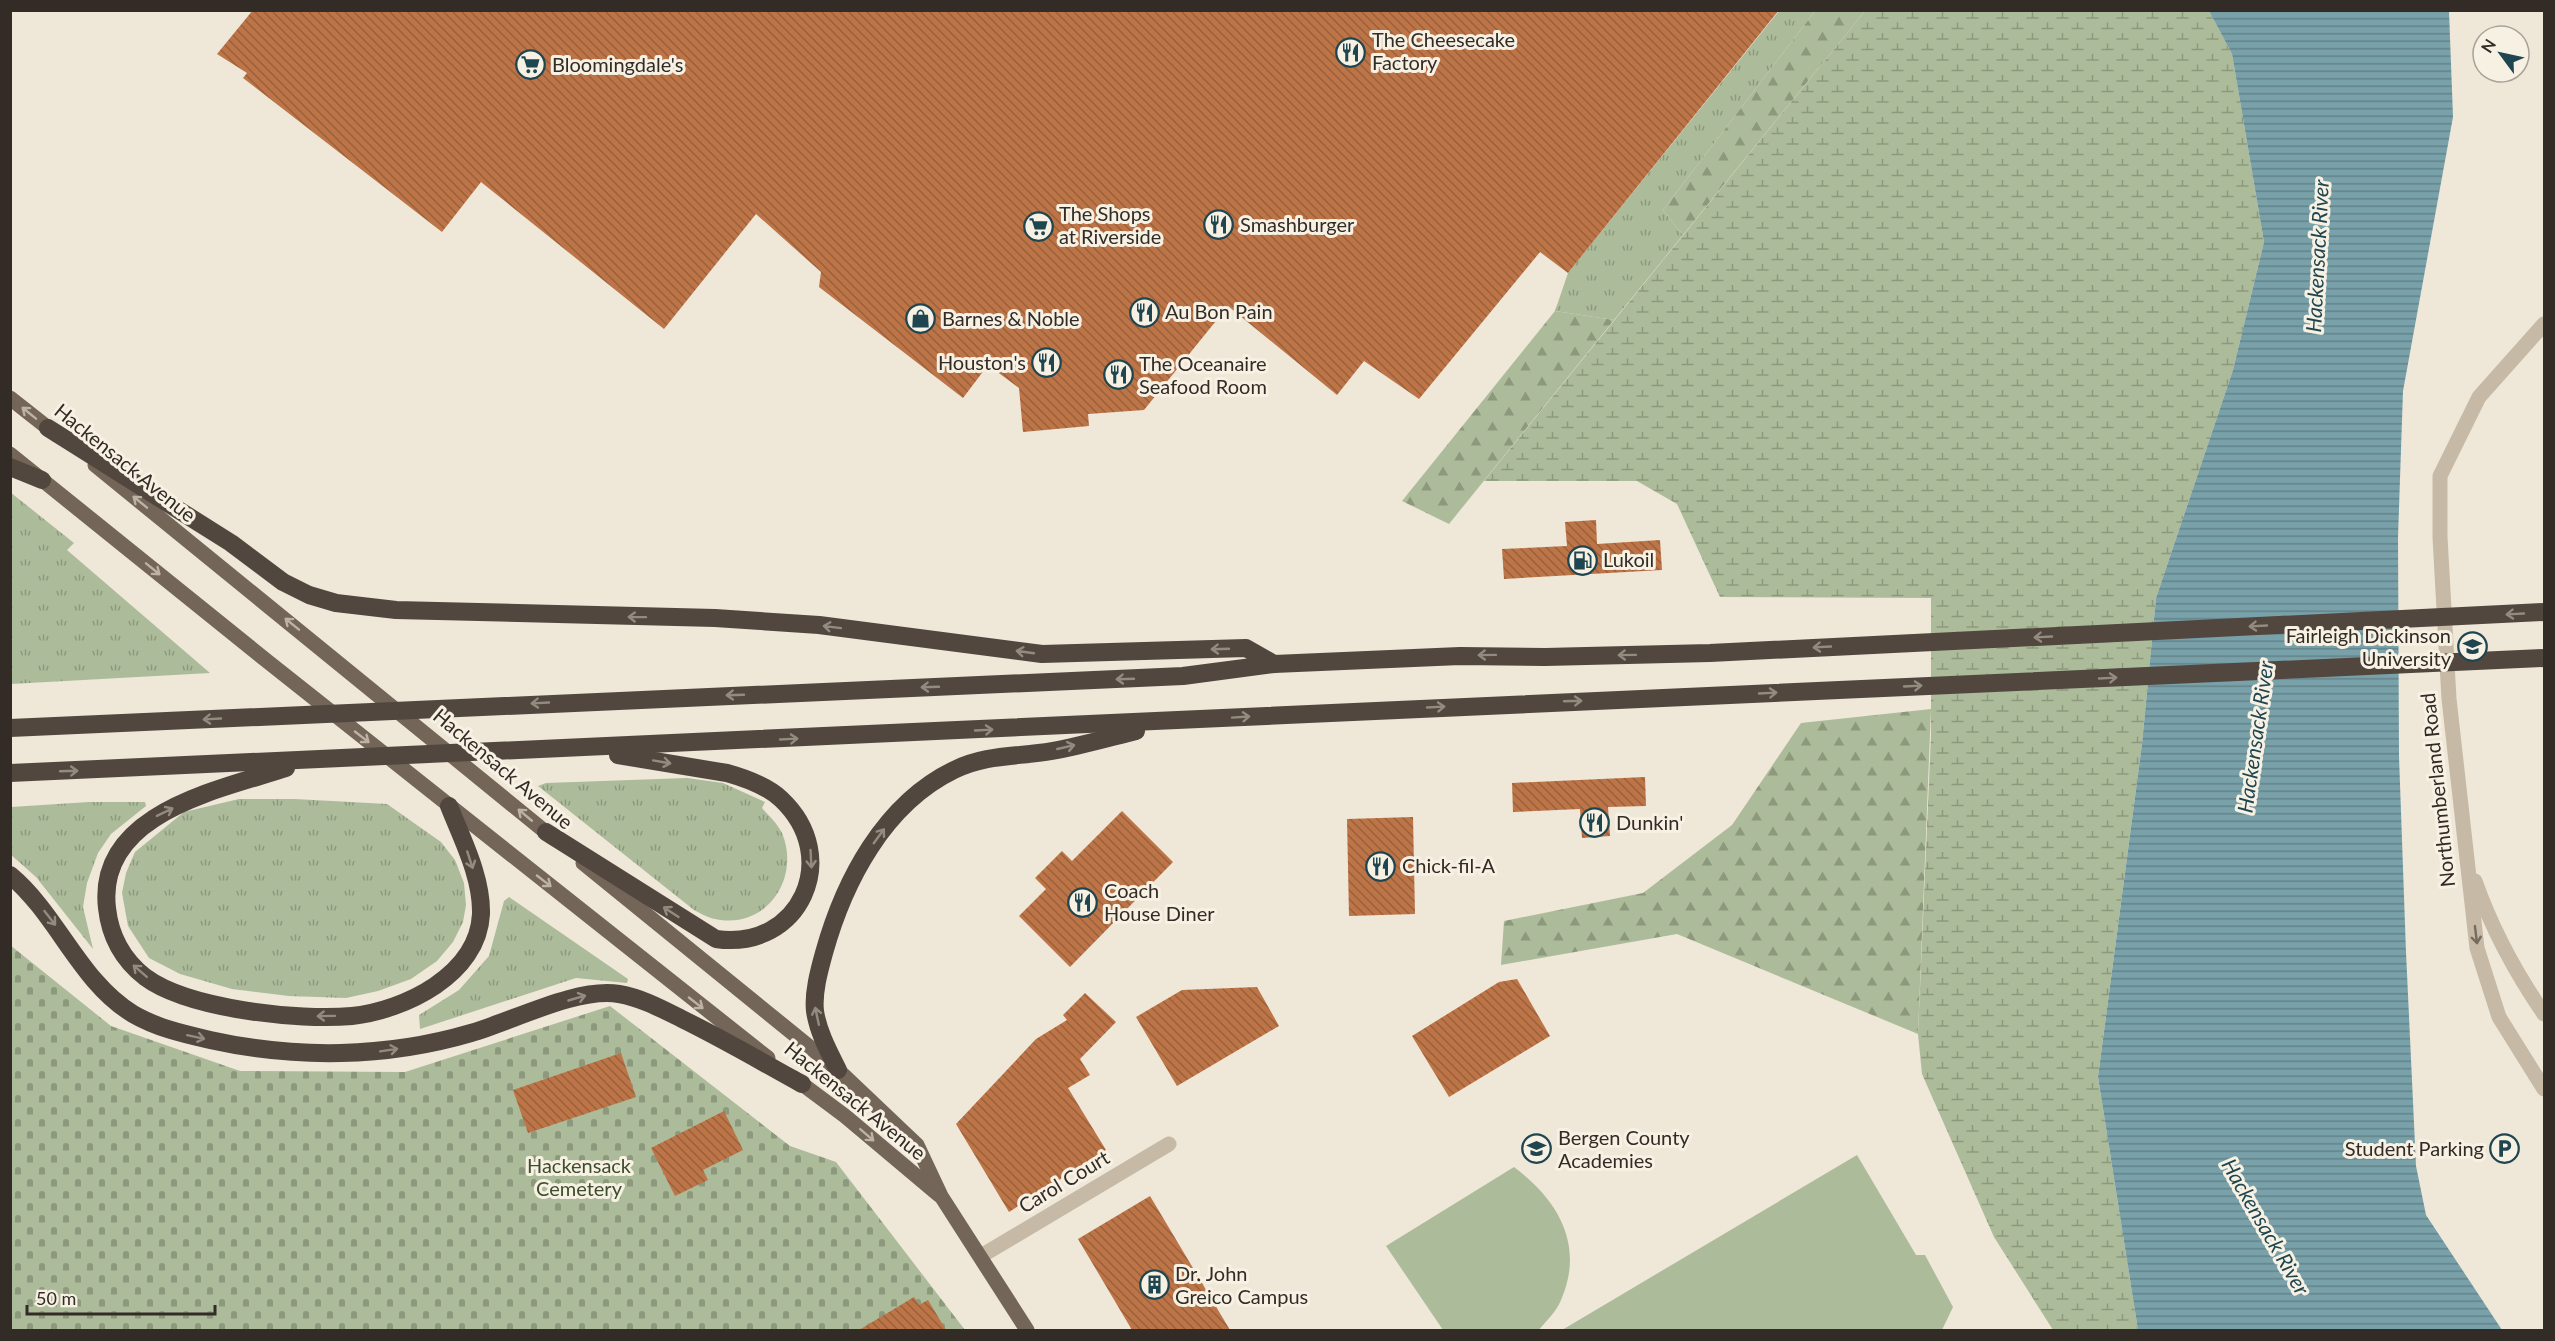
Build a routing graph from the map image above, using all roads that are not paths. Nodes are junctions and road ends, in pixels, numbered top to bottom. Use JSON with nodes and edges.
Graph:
{"nodes":[{"id":1,"x":2544,"y":324,"type":"edge"},
{"id":2,"x":10,"y":398,"type":"edge"},
{"id":3,"x":48,"y":428,"type":"junction"},
{"id":4,"x":10,"y":454,"type":"edge"},
{"id":5,"x":10,"y":467,"type":"edge"},
{"id":6,"x":42,"y":480,"type":"junction"},
{"id":7,"x":2544,"y":612,"type":"edge"},
{"id":8,"x":2544,"y":658,"type":"edge"},
{"id":9,"x":2485,"y":661,"type":"junction"},
{"id":10,"x":1274,"y":664,"type":"junction"},
{"id":11,"x":2544,"y":666,"type":"edge"},
{"id":12,"x":10,"y":715,"type":"edge"},
{"id":13,"x":1182,"y":721,"type":"junction"},
{"id":14,"x":62,"y":726,"type":"junction"},
{"id":15,"x":10,"y":728,"type":"edge"},
{"id":16,"x":584,"y":749,"type":"junction"},
{"id":17,"x":308,"y":761,"type":"junction"},
{"id":18,"x":10,"y":773,"type":"edge"},
{"id":19,"x":449,"y":806,"type":"junction"},
{"id":20,"x":546,"y":832,"type":"junction"},
{"id":21,"x":2466,"y":856,"type":"junction"},
{"id":22,"x":10,"y":875,"type":"edge"},
{"id":23,"x":2544,"y":1014,"type":"edge"},
{"id":24,"x":838,"y":1070,"type":"junction"},
{"id":25,"x":802,"y":1084,"type":"junction"},
{"id":26,"x":2544,"y":1089,"type":"edge"},
{"id":27,"x":1169,"y":1144,"type":"dead end"},
{"id":28,"x":941,"y":1196,"type":"junction"},
{"id":29,"x":981,"y":1256,"type":"junction"},
{"id":30,"x":1027,"y":1330,"type":"edge"}],
"edges":[{"from":1,"to":21,"type":"street","name":"Northumberland Road"},
{"from":3,"to":2,"type":"main road","name":"Hackensack Avenue","one_way":true},
{"from":10,"to":3,"type":"highway","one_way":true},
{"from":20,"to":3,"type":"main road","name":"Hackensack Avenue","one_way":true},
{"from":4,"to":6,"type":"main road","name":"Hackensack Avenue"},
{"from":5,"to":6,"type":"highway"},
{"from":6,"to":19,"type":"main road","name":"Hackensack Avenue","one_way":true},
{"from":7,"to":10,"type":"highway","one_way":true},
{"from":8,"to":9,"type":"highway"},
{"from":9,"to":11,"type":"highway"},
{"from":13,"to":9,"type":"highway","one_way":true},
{"from":10,"to":14,"type":"highway","one_way":true},
{"from":12,"to":14,"type":"highway"},
{"from":16,"to":13,"type":"highway","one_way":true},
{"from":24,"to":13,"type":"highway","one_way":true},
{"from":14,"to":15,"type":"highway"},
{"from":16,"to":17,"type":"highway"},
{"from":16,"to":20,"type":"highway","one_way":true},
{"from":18,"to":17,"type":"highway","one_way":true},
{"from":19,"to":17,"type":"highway","one_way":true},
{"from":19,"to":25,"type":"main road","name":"Hackensack Avenue","one_way":true},
{"from":20,"to":24,"type":"main road","name":"Hackensack Avenue"},
{"from":21,"to":23,"type":"street"},
{"from":21,"to":26,"type":"street","name":"Northumberland Road","one_way":true},
{"from":22,"to":25,"type":"highway","one_way":true},
{"from":24,"to":28,"type":"main road","name":"Hackensack Avenue"},
{"from":25,"to":28,"type":"main road","name":"Hackensack Avenue","one_way":true},
{"from":27,"to":29,"type":"street","name":"Carol Court"},
{"from":28,"to":29,"type":"main road","name":"Hackensack Avenue"},
{"from":29,"to":30,"type":"main road","name":"Hackensack Avenue"}]}
